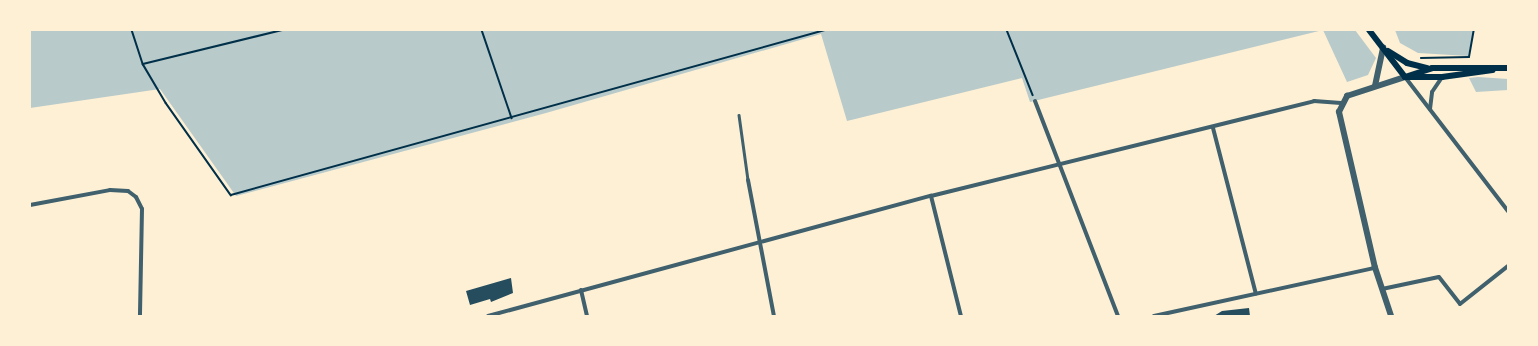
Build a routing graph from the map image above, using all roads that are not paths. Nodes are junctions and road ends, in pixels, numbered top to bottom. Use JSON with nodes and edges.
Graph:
{"nodes":[{"id":1,"x":1369,"y":30,"type":"edge"},
{"id":2,"x":1383,"y":48,"type":"junction"},
{"id":3,"x":1432,"y":68,"type":"junction"},
{"id":4,"x":1501,"y":68,"type":"junction"},
{"id":5,"x":1508,"y":68,"type":"edge"},
{"id":6,"x":1405,"y":77,"type":"junction"},
{"id":7,"x":1442,"y":77,"type":"junction"},
{"id":8,"x":1374,"y":86,"type":"junction"},
{"id":9,"x":1035,"y":101,"type":"road end"},
{"id":10,"x":1341,"y":103,"type":"junction"},
{"id":11,"x":1430,"y":109,"type":"junction"},
{"id":12,"x":739,"y":115,"type":"dead end"},
{"id":13,"x":1213,"y":128,"type":"junction"},
{"id":14,"x":1062,"y":164,"type":"junction"},
{"id":15,"x":748,"y":180,"type":"joint"},
{"id":16,"x":931,"y":196,"type":"junction"},
{"id":17,"x":30,"y":205,"type":"edge"},
{"id":18,"x":1508,"y":211,"type":"edge"},
{"id":19,"x":759,"y":241,"type":"junction"},
{"id":20,"x":1508,"y":266,"type":"edge"},
{"id":21,"x":1375,"y":268,"type":"junction"},
{"id":22,"x":1382,"y":289,"type":"junction"},
{"id":23,"x":582,"y":290,"type":"junction"},
{"id":24,"x":1256,"y":294,"type":"junction"},
{"id":25,"x":140,"y":316,"type":"edge"},
{"id":26,"x":488,"y":316,"type":"edge"},
{"id":27,"x":587,"y":316,"type":"edge"},
{"id":28,"x":774,"y":316,"type":"edge"},
{"id":29,"x":961,"y":316,"type":"edge"},
{"id":30,"x":1118,"y":316,"type":"edge"},
{"id":31,"x":1154,"y":316,"type":"edge"},
{"id":32,"x":1391,"y":316,"type":"edge"}],
"edges":[{"from":1,"to":2,"type":"main road"},
{"from":2,"to":3,"type":"main road"},
{"from":2,"to":6,"type":"main road"},
{"from":2,"to":8,"type":"street"},
{"from":3,"to":4,"type":"main road"},
{"from":3,"to":6,"type":"main road"},
{"from":4,"to":5,"type":"main road"},
{"from":4,"to":7,"type":"main road"},
{"from":6,"to":7,"type":"main road"},
{"from":6,"to":8,"type":"street"},
{"from":6,"to":11,"type":"street"},
{"from":7,"to":11,"type":"street"},
{"from":8,"to":10,"type":"street"},
{"from":9,"to":14,"type":"street"},
{"from":10,"to":13,"type":"street"},
{"from":10,"to":21,"type":"street"},
{"from":11,"to":18,"type":"street"},
{"from":12,"to":15,"type":"lane"},
{"from":13,"to":14,"type":"street"},
{"from":13,"to":24,"type":"street"},
{"from":14,"to":16,"type":"street"},
{"from":14,"to":30,"type":"street"},
{"from":15,"to":19,"type":"street"},
{"from":16,"to":19,"type":"street"},
{"from":16,"to":29,"type":"street"},
{"from":17,"to":25,"type":"street"},
{"from":19,"to":23,"type":"street"},
{"from":19,"to":28,"type":"street"},
{"from":20,"to":22,"type":"street"},
{"from":21,"to":22,"type":"street"},
{"from":21,"to":24,"type":"street"},
{"from":22,"to":32,"type":"street"},
{"from":23,"to":26,"type":"street"},
{"from":23,"to":27,"type":"street"},
{"from":24,"to":31,"type":"street"}]}
